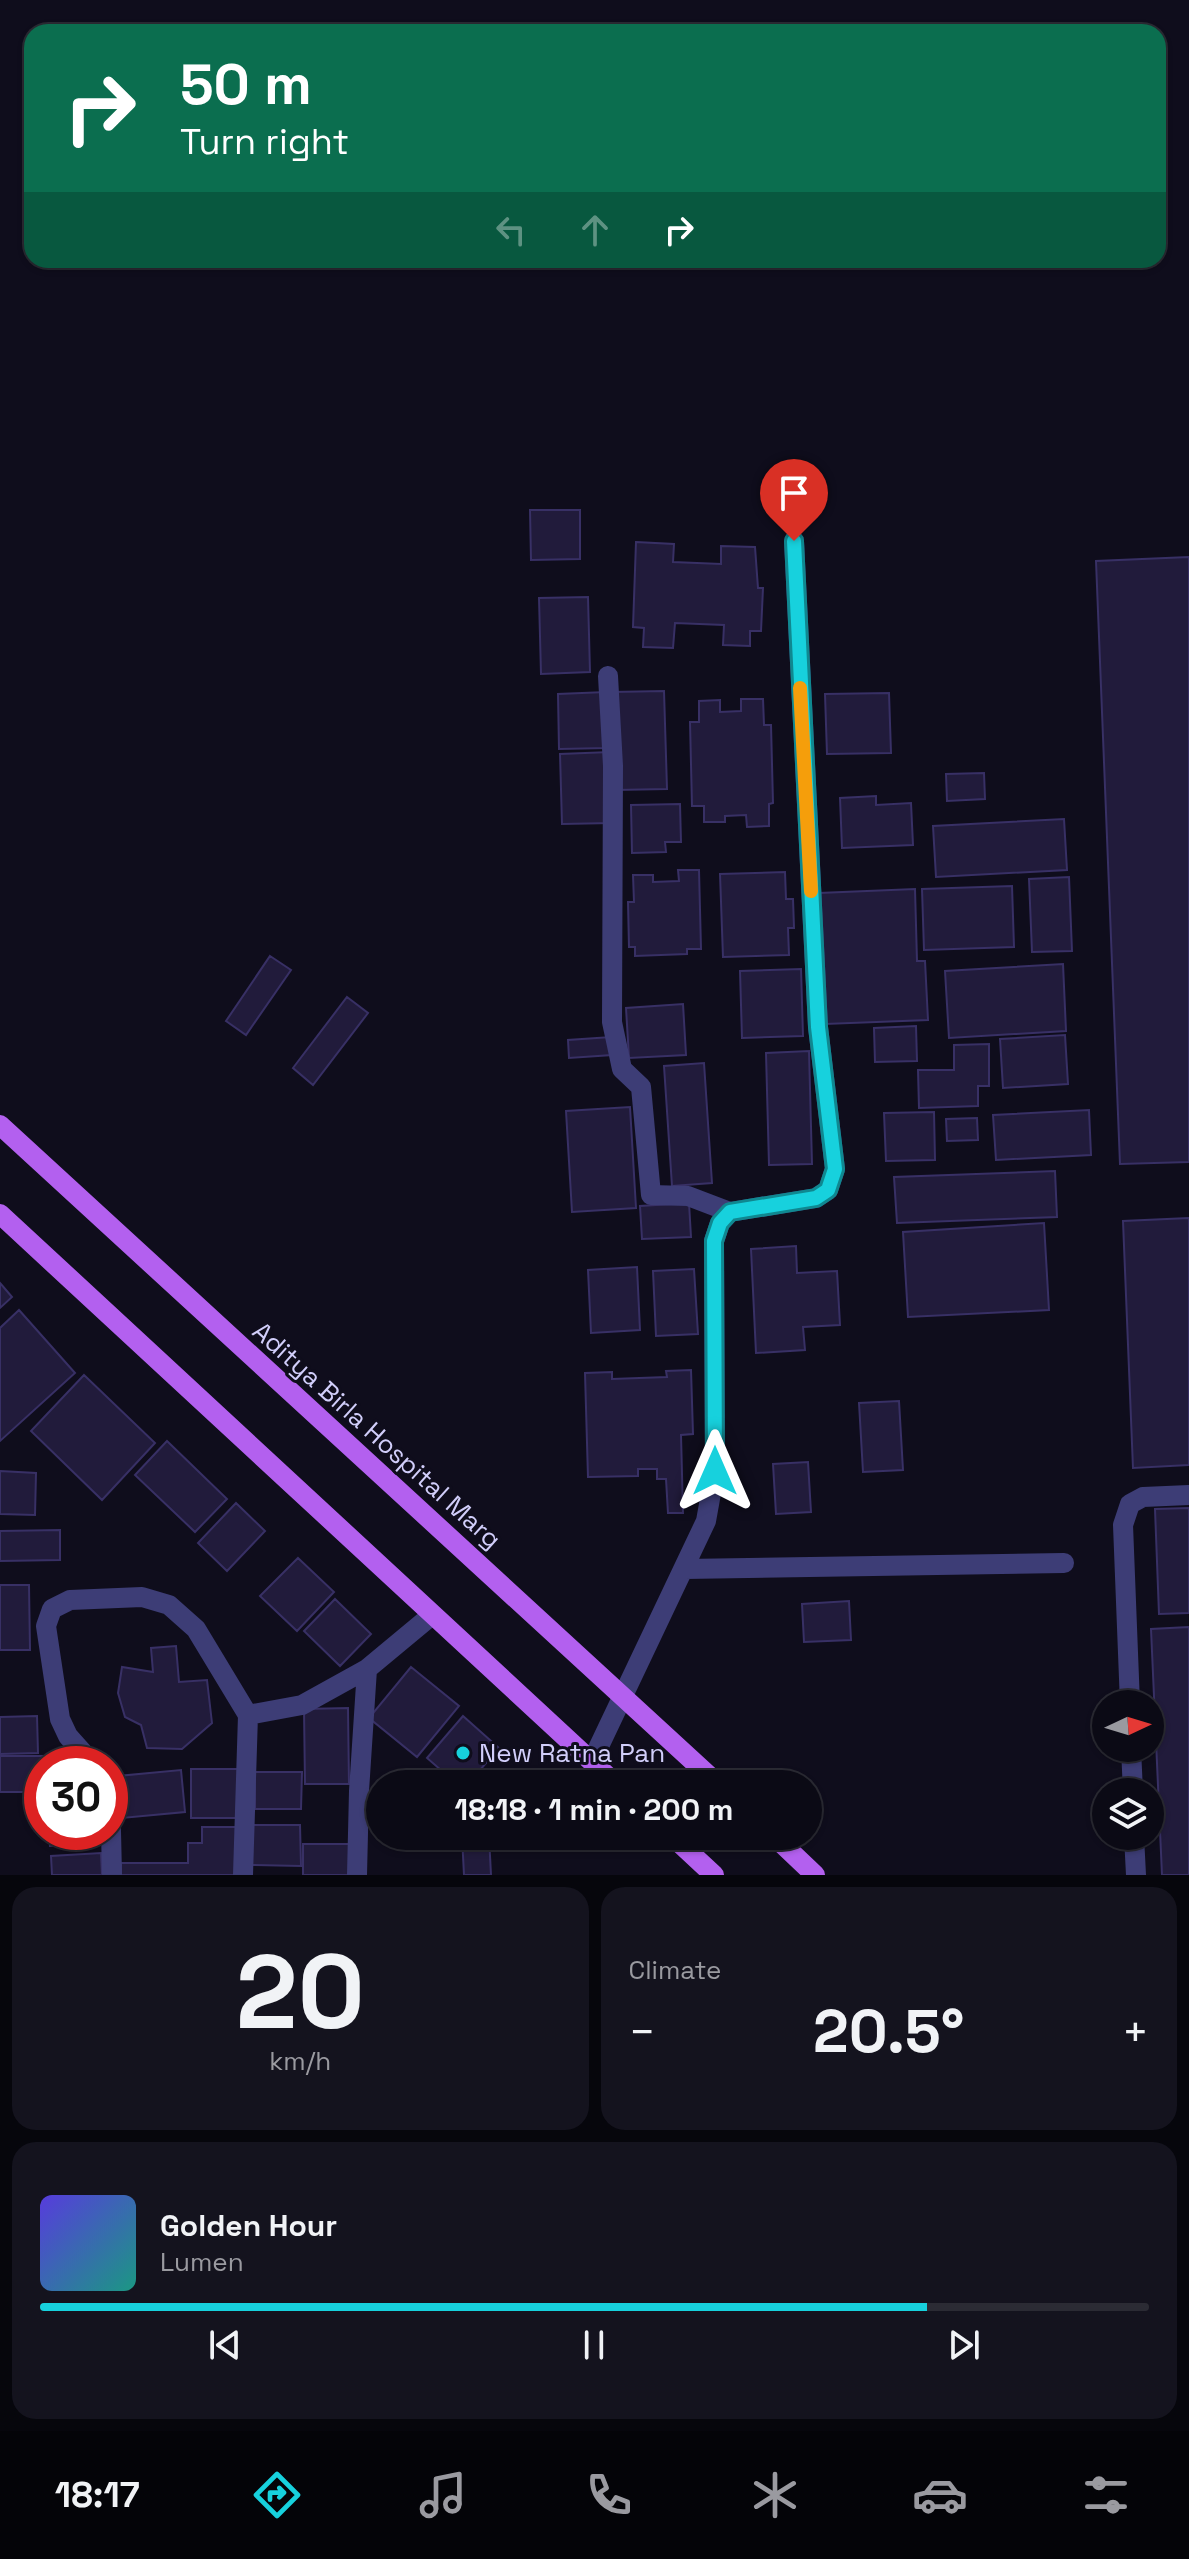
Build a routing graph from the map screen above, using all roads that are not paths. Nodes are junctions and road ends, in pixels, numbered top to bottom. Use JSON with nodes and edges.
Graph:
{"nodes":[{"id":1,"x":794,"y":541,"type":"dead end"},
{"id":2,"x":608,"y":676,"type":"dead end"},
{"id":3,"x":0,"y":1125,"type":"edge"},
{"id":4,"x":730,"y":1212,"type":"junction"},
{"id":5,"x":0,"y":1214,"type":"edge"},
{"id":6,"x":1189,"y":1495,"type":"edge"},
{"id":7,"x":1064,"y":1563,"type":"dead end"},
{"id":8,"x":685,"y":1569,"type":"junction"},
{"id":9,"x":432,"y":1615,"type":"junction"},
{"id":10,"x":367,"y":1669,"type":"junction"},
{"id":11,"x":1129,"y":1690,"type":"edge"},
{"id":12,"x":625,"y":1696,"type":"junction"},
{"id":13,"x":248,"y":1715,"type":"junction"},
{"id":14,"x":77,"y":1746,"type":"edge"},
{"id":15,"x":592,"y":1761,"type":"junction"},
{"id":16,"x":601,"y":1770,"type":"edge"},
{"id":17,"x":703,"y":1770,"type":"edge"},
{"id":18,"x":111,"y":1850,"type":"edge"},
{"id":19,"x":687,"y":1850,"type":"edge"},
{"id":20,"x":789,"y":1850,"type":"edge"},
{"id":21,"x":1135,"y":1850,"type":"edge"},
{"id":22,"x":112,"y":1875,"type":"edge"},
{"id":23,"x":243,"y":1875,"type":"edge"},
{"id":24,"x":357,"y":1875,"type":"edge"},
{"id":25,"x":714,"y":1875,"type":"edge"},
{"id":26,"x":815,"y":1875,"type":"edge"},
{"id":27,"x":1136,"y":1875,"type":"edge"}],
"edges":[{"from":1,"to":4,"type":"street"},
{"from":2,"to":4,"type":"street"},
{"from":3,"to":12,"type":"main road","name":"Aditya Birla Hospital Marg"},
{"from":4,"to":8,"type":"street"},
{"from":5,"to":9,"type":"main road"},
{"from":6,"to":11,"type":"street"},
{"from":7,"to":8,"type":"street"},
{"from":8,"to":12,"type":"street"},
{"from":9,"to":10,"type":"street"},
{"from":9,"to":15,"type":"main road"},
{"from":10,"to":13,"type":"street"},
{"from":10,"to":24,"type":"street"},
{"from":12,"to":15,"type":"street"},
{"from":12,"to":17,"type":"main road","name":"Aditya Birla Hospital Marg"},
{"from":13,"to":14,"type":"street"},
{"from":13,"to":23,"type":"street"},
{"from":15,"to":16,"type":"main road"},
{"from":18,"to":22,"type":"street"},
{"from":19,"to":25,"type":"main road"},
{"from":20,"to":26,"type":"main road"},
{"from":21,"to":27,"type":"street"}]}
